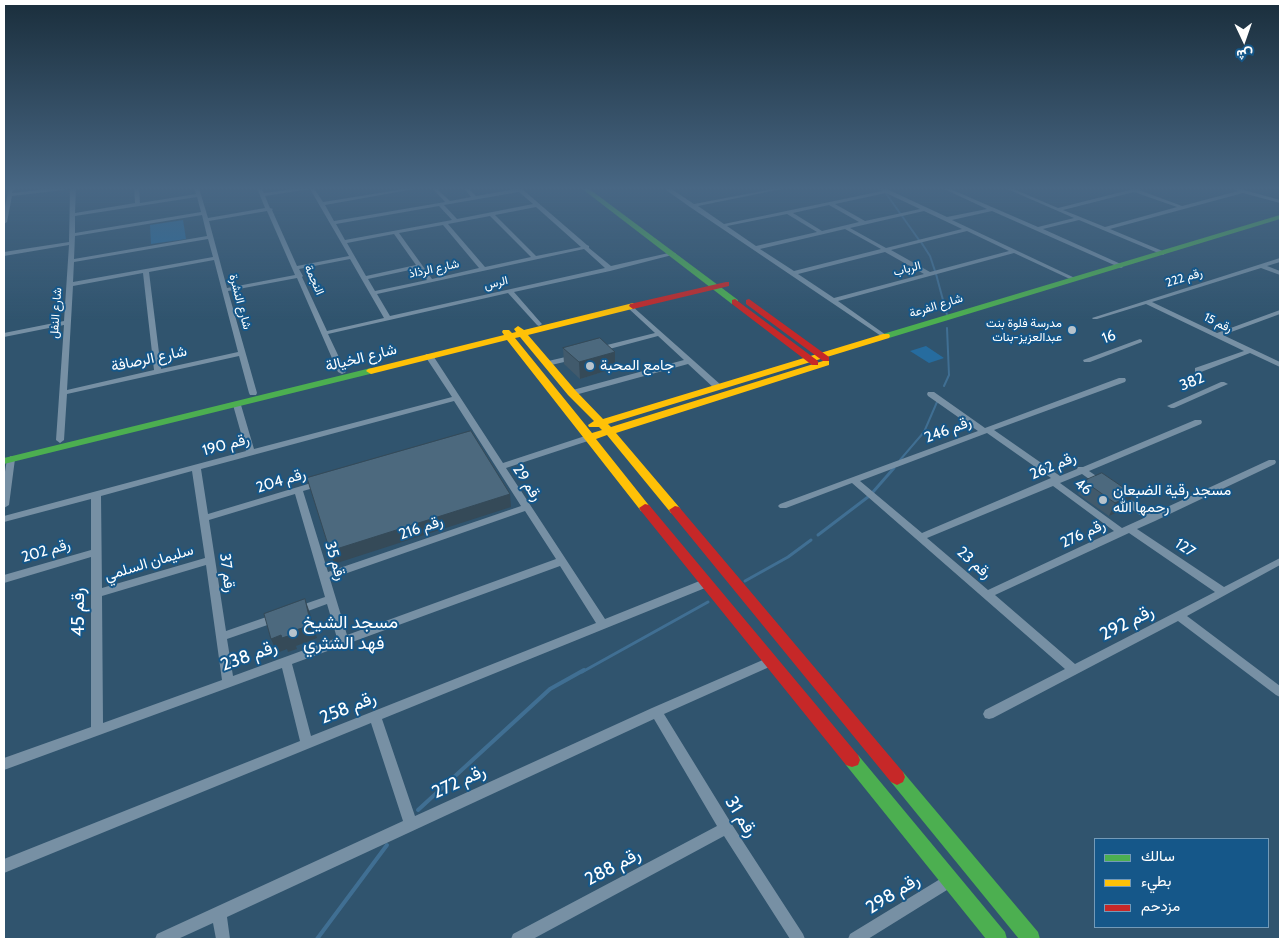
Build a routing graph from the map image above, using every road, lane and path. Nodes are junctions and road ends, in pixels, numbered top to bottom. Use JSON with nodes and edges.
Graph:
{"nodes":[{"id":1,"x":89,"y":232,"type":"edge"},
{"id":2,"x":210,"y":232,"type":"edge"},
{"id":3,"x":280,"y":232,"type":"edge"},
{"id":4,"x":338,"y":232,"type":"edge"},
{"id":5,"x":396,"y":232,"type":"joint"},
{"id":6,"x":452,"y":232,"type":"edge"},
{"id":7,"x":509,"y":232,"type":"edge"},
{"id":8,"x":569,"y":232,"type":"edge"},
{"id":9,"x":643,"y":232,"type":"edge"},
{"id":10,"x":651,"y":232,"type":"edge"},
{"id":11,"x":731,"y":232,"type":"edge"},
{"id":12,"x":826,"y":232,"type":"edge"},
{"id":13,"x":854,"y":232,"type":"edge"},
{"id":14,"x":956,"y":232,"type":"edge"},
{"id":15,"x":974,"y":232,"type":"edge"},
{"id":16,"x":1045,"y":232,"type":"edge"},
{"id":17,"x":1115,"y":232,"type":"edge"},
{"id":18,"x":1233,"y":232,"type":"edge"},
{"id":19,"x":1253,"y":232,"type":"edge"},
{"id":20,"x":822,"y":233,"type":"joint"},
{"id":21,"x":71,"y":235,"type":"joint"},
{"id":22,"x":211,"y":237,"type":"junction"},
{"id":23,"x":344,"y":242,"type":"junction"},
{"id":24,"x":70,"y":243,"type":"junction"},
{"id":25,"x":586,"y":247,"type":"junction"},
{"id":26,"x":756,"y":248,"type":"junction"},
{"id":27,"x":885,"y":250,"type":"junction"},
{"id":28,"x":1015,"y":251,"type":"junction"},
{"id":29,"x":1163,"y":253,"type":"junction"},
{"id":30,"x":4,"y":254,"type":"edge"},
{"id":31,"x":673,"y":254,"type":"junction"},
{"id":32,"x":353,"y":257,"type":"junction"},
{"id":33,"x":217,"y":258,"type":"junction"},
{"id":34,"x":535,"y":258,"type":"junction"},
{"id":35,"x":1280,"y":260,"type":"edge"},
{"id":36,"x":71,"y":261,"type":"junction"},
{"id":37,"x":421,"y":266,"type":"junction"},
{"id":38,"x":1121,"y":266,"type":"junction"},
{"id":39,"x":1261,"y":266,"type":"junction"},
{"id":40,"x":296,"y":268,"type":"junction"},
{"id":41,"x":483,"y":269,"type":"junction"},
{"id":42,"x":610,"y":269,"type":"junction"},
{"id":43,"x":146,"y":271,"type":"junction"},
{"id":44,"x":793,"y":273,"type":"junction"},
{"id":45,"x":1280,"y":273,"type":"edge"},
{"id":46,"x":929,"y":274,"type":"junction"},
{"id":47,"x":300,"y":276,"type":"junction"},
{"id":48,"x":365,"y":278,"type":"junction"},
{"id":49,"x":1074,"y":279,"type":"junction"},
{"id":50,"x":432,"y":280,"type":"junction"},
{"id":51,"x":718,"y":283,"type":"junction"},
{"id":52,"x":69,"y":285,"type":"junction"},
{"id":53,"x":697,"y":288,"type":"junction"},
{"id":54,"x":226,"y":290,"type":"junction"},
{"id":55,"x":509,"y":291,"type":"junction"},
{"id":56,"x":374,"y":293,"type":"junction"},
{"id":57,"x":834,"y":300,"type":"junction"},
{"id":58,"x":1147,"y":302,"type":"junction"},
{"id":59,"x":630,"y":307,"type":"junction"},
{"id":60,"x":1280,"y":312,"type":"edge"},
{"id":61,"x":1095,"y":318,"type":"dead end"},
{"id":62,"x":388,"y":319,"type":"junction"},
{"id":63,"x":66,"y":323,"type":"junction"},
{"id":64,"x":539,"y":326,"type":"junction"},
{"id":65,"x":514,"y":332,"type":"junction"},
{"id":66,"x":325,"y":333,"type":"junction"},
{"id":67,"x":659,"y":334,"type":"junction"},
{"id":68,"x":4,"y":335,"type":"edge"},
{"id":69,"x":1217,"y":335,"type":"junction"},
{"id":70,"x":884,"y":336,"type":"junction"},
{"id":71,"x":486,"y":339,"type":"junction"},
{"id":72,"x":1140,"y":341,"type":"dead end"},
{"id":73,"x":594,"y":351,"type":"edge"},
{"id":74,"x":1250,"y":351,"type":"junction"},
{"id":75,"x":242,"y":353,"type":"junction"},
{"id":76,"x":585,"y":354,"type":"edge"},
{"id":77,"x":429,"y":356,"type":"junction"},
{"id":78,"x":820,"y":360,"type":"junction"},
{"id":79,"x":1087,"y":360,"type":"dead end"},
{"id":80,"x":689,"y":361,"type":"junction"},
{"id":81,"x":547,"y":364,"type":"junction"},
{"id":82,"x":1280,"y":365,"type":"edge"},
{"id":83,"x":1198,"y":370,"type":"dead end"},
{"id":84,"x":158,"y":372,"type":"junction"},
{"id":85,"x":342,"y":372,"type":"junction"},
{"id":86,"x":1122,"y":380,"type":"dead end"},
{"id":87,"x":1224,"y":384,"type":"dead end"},
{"id":88,"x":718,"y":387,"type":"junction"},
{"id":89,"x":62,"y":392,"type":"junction"},
{"id":90,"x":253,"y":393,"type":"junction"},
{"id":91,"x":572,"y":393,"type":"junction"},
{"id":92,"x":931,"y":394,"type":"dead end"},
{"id":93,"x":456,"y":398,"type":"junction"},
{"id":94,"x":237,"y":405,"type":"junction"},
{"id":95,"x":1171,"y":406,"type":"dead end"},
{"id":96,"x":207,"y":408,"type":"junction"},
{"id":97,"x":591,"y":414,"type":"junction"},
{"id":98,"x":165,"y":418,"type":"junction"},
{"id":99,"x":573,"y":418,"type":"junction"},
{"id":100,"x":1198,"y":422,"type":"dead end"},
{"id":101,"x":986,"y":430,"type":"junction"},
{"id":102,"x":608,"y":431,"type":"junction"},
{"id":103,"x":588,"y":437,"type":"junction"},
{"id":104,"x":60,"y":440,"type":"junction"},
{"id":105,"x":251,"y":453,"type":"junction"},
{"id":106,"x":6,"y":458,"type":"edge"},
{"id":107,"x":1272,"y":462,"type":"dead end"},
{"id":108,"x":196,"y":467,"type":"junction"},
{"id":109,"x":501,"y":467,"type":"junction"},
{"id":110,"x":1081,"y":469,"type":"junction"},
{"id":111,"x":334,"y":479,"type":"edge"},
{"id":112,"x":854,"y":480,"type":"junction"},
{"id":113,"x":1055,"y":480,"type":"junction"},
{"id":114,"x":298,"y":490,"type":"junction"},
{"id":115,"x":96,"y":494,"type":"junction"},
{"id":116,"x":4,"y":505,"type":"edge"},
{"id":117,"x":783,"y":506,"type":"dead end"},
{"id":118,"x":527,"y":507,"type":"junction"},
{"id":119,"x":204,"y":518,"type":"junction"},
{"id":120,"x":1152,"y":519,"type":"junction"},
{"id":121,"x":4,"y":520,"type":"edge"},
{"id":122,"x":1126,"y":531,"type":"junction"},
{"id":123,"x":921,"y":537,"type":"junction"},
{"id":124,"x":96,"y":552,"type":"junction"},
{"id":125,"x":210,"y":560,"type":"junction"},
{"id":126,"x":562,"y":561,"type":"junction"},
{"id":127,"x":1280,"y":561,"type":"edge"},
{"id":128,"x":324,"y":576,"type":"junction"},
{"id":129,"x":4,"y":579,"type":"edge"},
{"id":130,"x":706,"y":584,"type":"junction"},
{"id":131,"x":1222,"y":591,"type":"junction"},
{"id":132,"x":96,"y":594,"type":"junction"},
{"id":133,"x":988,"y":594,"type":"junction"},
{"id":134,"x":330,"y":599,"type":"junction"},
{"id":135,"x":1179,"y":616,"type":"junction"},
{"id":136,"x":603,"y":624,"type":"junction"},
{"id":137,"x":221,"y":637,"type":"junction"},
{"id":138,"x":343,"y":640,"type":"junction"},
{"id":139,"x":286,"y":661,"type":"junction"},
{"id":140,"x":772,"y":661,"type":"junction"},
{"id":141,"x":1074,"y":670,"type":"junction"},
{"id":142,"x":228,"y":682,"type":"junction"},
{"id":143,"x":1280,"y":692,"type":"edge"},
{"id":144,"x":656,"y":712,"type":"junction"},
{"id":145,"x":989,"y":714,"type":"dead end"},
{"id":146,"x":375,"y":716,"type":"junction"},
{"id":147,"x":97,"y":730,"type":"junction"},
{"id":148,"x":306,"y":744,"type":"junction"},
{"id":149,"x":4,"y":764,"type":"edge"},
{"id":150,"x":411,"y":824,"type":"junction"},
{"id":151,"x":726,"y":828,"type":"junction"},
{"id":152,"x":4,"y":866,"type":"edge"},
{"id":153,"x":950,"y":880,"type":"junction"},
{"id":154,"x":220,"y":913,"type":"junction"},
{"id":155,"x":162,"y":939,"type":"edge"},
{"id":156,"x":223,"y":939,"type":"edge"},
{"id":157,"x":518,"y":939,"type":"edge"},
{"id":158,"x":798,"y":939,"type":"edge"},
{"id":159,"x":856,"y":939,"type":"edge"},
{"id":160,"x":998,"y":939,"type":"edge"},
{"id":161,"x":1031,"y":939,"type":"edge"}],
"edges":[{"from":1,"to":21,"type":"street"},
{"from":2,"to":22,"type":"street","name":"شارع النشرة"},
{"from":3,"to":40,"type":"street","name":"النجمة"},
{"from":4,"to":23,"type":"street"},
{"from":5,"to":23,"type":"street"},
{"from":5,"to":37,"type":"street"},
{"from":6,"to":41,"type":"street"},
{"from":7,"to":34,"type":"street"},
{"from":8,"to":25,"type":"street"},
{"from":9,"to":31,"type":"street"},
{"from":10,"to":51,"type":"street"},
{"from":11,"to":26,"type":"street"},
{"from":12,"to":20,"type":"street"},
{"from":13,"to":27,"type":"street"},
{"from":14,"to":27,"type":"street"},
{"from":15,"to":28,"type":"street"},
{"from":16,"to":38,"type":"street"},
{"from":17,"to":29,"type":"street"},
{"from":18,"to":29,"type":"street","name":"شارع الفرعة"},
{"from":19,"to":78,"type":"street","name":"شارع الفرعة"},
{"from":20,"to":26,"type":"street"},
{"from":21,"to":24,"type":"street","name":"شارع النفل"},
{"from":22,"to":33,"type":"street","name":"شارع النشرة"},
{"from":22,"to":36,"type":"street"},
{"from":23,"to":32,"type":"street"},
{"from":24,"to":30,"type":"street"},
{"from":24,"to":36,"type":"street","name":"شارع النفل"},
{"from":25,"to":34,"type":"street","name":"شارع الرذاذ"},
{"from":25,"to":42,"type":"street"},
{"from":26,"to":44,"type":"street"},
{"from":27,"to":44,"type":"street"},
{"from":27,"to":46,"type":"street"},
{"from":28,"to":46,"type":"street","name":"الرباب"},
{"from":28,"to":49,"type":"street"},
{"from":29,"to":38,"type":"street","name":"شارع الفرعة"},
{"from":31,"to":42,"type":"street","name":"الرس"},
{"from":31,"to":51,"type":"street"},
{"from":32,"to":40,"type":"street"},
{"from":32,"to":48,"type":"street"},
{"from":33,"to":43,"type":"street"},
{"from":33,"to":54,"type":"street","name":"شارع النشرة"},
{"from":34,"to":41,"type":"street","name":"شارع الرذاذ"},
{"from":35,"to":39,"type":"street","name":"رقم 222"},
{"from":36,"to":52,"type":"street","name":"شارع النفل"},
{"from":37,"to":48,"type":"street"},
{"from":37,"to":50,"type":"street"},
{"from":38,"to":49,"type":"street","name":"شارع الفرعة"},
{"from":39,"to":45,"type":"street"},
{"from":39,"to":58,"type":"street","name":"رقم 222"},
{"from":40,"to":47,"type":"street","name":"النجمة"},
{"from":41,"to":50,"type":"street","name":"شارع الرذاذ"},
{"from":42,"to":55,"type":"street","name":"الرس"},
{"from":43,"to":52,"type":"street"},
{"from":43,"to":84,"type":"street"},
{"from":44,"to":57,"type":"street"},
{"from":46,"to":57,"type":"street","name":"الرباب"},
{"from":47,"to":54,"type":"street"},
{"from":47,"to":66,"type":"street","name":"النجمة"},
{"from":48,"to":56,"type":"street"},
{"from":49,"to":70,"type":"street","name":"شارع الفرعة"},
{"from":50,"to":56,"type":"street","name":"شارع الرذاذ"},
{"from":51,"to":53,"type":"street","name":"شارع الخيالة"},
{"from":51,"to":78,"type":"street"},
{"from":52,"to":63,"type":"street","name":"شارع النفل"},
{"from":53,"to":59,"type":"street","name":"شارع الخيالة"},
{"from":53,"to":64,"type":"street","name":"شارع الخيالة"},
{"from":54,"to":75,"type":"street","name":"شارع النشرة"},
{"from":55,"to":62,"type":"street","name":"الرس"},
{"from":55,"to":64,"type":"street"},
{"from":56,"to":62,"type":"street"},
{"from":57,"to":70,"type":"street"},
{"from":58,"to":61,"type":"street","name":"رقم 222"},
{"from":58,"to":69,"type":"street","name":"رقم 15"},
{"from":59,"to":64,"type":"street","name":"شارع الخيالة"},
{"from":59,"to":67,"type":"street"},
{"from":60,"to":69,"type":"street"},
{"from":62,"to":66,"type":"street","name":"الرس"},
{"from":63,"to":68,"type":"street"},
{"from":63,"to":89,"type":"street","name":"شارع النفل"},
{"from":64,"to":65,"type":"street","name":"شارع الخيالة"},
{"from":65,"to":71,"type":"street","name":"شارع الخيالة"},
{"from":65,"to":81,"type":"street"},
{"from":65,"to":99,"type":"street"},
{"from":66,"to":85,"type":"street","name":"النجمة"},
{"from":67,"to":73,"type":"street"},
{"from":67,"to":80,"type":"street"},
{"from":69,"to":74,"type":"street","name":"رقم 15"},
{"from":70,"to":78,"type":"street","name":"شارع الفرعة"},
{"from":71,"to":77,"type":"street","name":"شارع الخيالة"},
{"from":71,"to":85,"type":"street","name":"شارع الخيالة"},
{"from":72,"to":79,"type":"street","name":"16"},
{"from":74,"to":82,"type":"street","name":"رقم 15"},
{"from":74,"to":83,"type":"street"},
{"from":75,"to":84,"type":"street","name":"شارع الرصافة"},
{"from":75,"to":90,"type":"street","name":"شارع النشرة"},
{"from":76,"to":81,"type":"street"},
{"from":77,"to":93,"type":"street","name":"رقم 29"},
{"from":77,"to":94,"type":"street","name":"شارع الخيالة"},
{"from":78,"to":88,"type":"street","name":"شارع الفرعة"},
{"from":78,"to":102,"type":"street","name":"شارع الفرعة"},
{"from":80,"to":88,"type":"street"},
{"from":80,"to":91,"type":"street"},
{"from":81,"to":91,"type":"street"},
{"from":84,"to":89,"type":"street","name":"شارع الرصافة"},
{"from":85,"to":90,"type":"street","name":"شارع الخيالة"},
{"from":86,"to":101,"type":"street","name":"رقم 246"},
{"from":87,"to":95,"type":"street","name":"382"},
{"from":88,"to":102,"type":"street","name":"شارع الفرعة"},
{"from":89,"to":104,"type":"street","name":"شارع النفل"},
{"from":90,"to":96,"type":"street","name":"شارع الخيالة"},
{"from":91,"to":97,"type":"street"},
{"from":92,"to":101,"type":"street","name":"46"},
{"from":93,"to":105,"type":"street","name":"رقم 190"},
{"from":93,"to":109,"type":"street","name":"رقم 29"},
{"from":94,"to":96,"type":"street","name":"شارع الخيالة"},
{"from":94,"to":105,"type":"street"},
{"from":96,"to":98,"type":"street","name":"شارع الخيالة"},
{"from":97,"to":99,"type":"street"},
{"from":97,"to":102,"type":"street"},
{"from":98,"to":104,"type":"street","name":"شارع الخيالة"},
{"from":98,"to":106,"type":"street","name":"شارع الخيالة"},
{"from":99,"to":103,"type":"street"},
{"from":100,"to":110,"type":"street","name":"رقم 262"},
{"from":101,"to":112,"type":"street","name":"رقم 246"},
{"from":101,"to":113,"type":"street","name":"46"},
{"from":102,"to":103,"type":"street"},
{"from":102,"to":103,"type":"street"},
{"from":102,"to":161,"type":"street"},
{"from":103,"to":109,"type":"street"},
{"from":103,"to":130,"type":"street"},
{"from":104,"to":106,"type":"street","name":"شارع الخيالة"},
{"from":105,"to":108,"type":"street","name":"رقم 190"},
{"from":106,"to":116,"type":"street"},
{"from":107,"to":120,"type":"street","name":"رقم 276"},
{"from":108,"to":115,"type":"street","name":"رقم 190"},
{"from":108,"to":119,"type":"street","name":"رقم 37"},
{"from":109,"to":118,"type":"street","name":"رقم 29"},
{"from":110,"to":113,"type":"street","name":"رقم 262"},
{"from":110,"to":120,"type":"street"},
{"from":111,"to":114,"type":"street","name":"رقم 204"},
{"from":112,"to":117,"type":"street","name":"رقم 246"},
{"from":112,"to":123,"type":"street","name":"رقم 23"},
{"from":113,"to":122,"type":"street","name":"46"},
{"from":113,"to":123,"type":"street","name":"رقم 262"},
{"from":114,"to":119,"type":"street","name":"رقم 204"},
{"from":114,"to":128,"type":"street","name":"رقم 35"},
{"from":115,"to":121,"type":"street","name":"رقم 190"},
{"from":115,"to":124,"type":"street","name":"رقم 45"},
{"from":118,"to":126,"type":"street","name":"رقم 29"},
{"from":118,"to":128,"type":"street","name":"رقم 216"},
{"from":119,"to":125,"type":"street","name":"رقم 37"},
{"from":120,"to":122,"type":"street","name":"رقم 276"},
{"from":122,"to":131,"type":"street","name":"127"},
{"from":122,"to":133,"type":"street","name":"رقم 276"},
{"from":123,"to":133,"type":"street","name":"رقم 23"},
{"from":124,"to":129,"type":"street","name":"رقم 202"},
{"from":124,"to":132,"type":"street","name":"رقم 45"},
{"from":125,"to":132,"type":"street","name":"سليمان السلمي"},
{"from":125,"to":137,"type":"street","name":"رقم 37"},
{"from":126,"to":136,"type":"street","name":"رقم 29"},
{"from":126,"to":138,"type":"street","name":"رقم 238"},
{"from":127,"to":131,"type":"street","name":"رقم 292"},
{"from":128,"to":134,"type":"street","name":"رقم 35"},
{"from":130,"to":136,"type":"street","name":"رقم 258"},
{"from":130,"to":140,"type":"street"},
{"from":131,"to":135,"type":"street","name":"رقم 292"},
{"from":132,"to":147,"type":"street","name":"رقم 45"},
{"from":133,"to":141,"type":"street","name":"رقم 23"},
{"from":134,"to":137,"type":"street"},
{"from":134,"to":138,"type":"street","name":"رقم 35"},
{"from":135,"to":141,"type":"street","name":"رقم 292"},
{"from":135,"to":143,"type":"street"},
{"from":136,"to":146,"type":"street","name":"رقم 258"},
{"from":137,"to":142,"type":"street","name":"رقم 37"},
{"from":138,"to":139,"type":"street","name":"رقم 238"},
{"from":139,"to":142,"type":"street","name":"رقم 238"},
{"from":139,"to":148,"type":"street"},
{"from":140,"to":144,"type":"street","name":"رقم 272"},
{"from":140,"to":153,"type":"street"},
{"from":141,"to":145,"type":"street","name":"رقم 292"},
{"from":142,"to":147,"type":"street","name":"رقم 238"},
{"from":144,"to":150,"type":"street","name":"رقم 272"},
{"from":144,"to":151,"type":"street","name":"رقم 31"},
{"from":146,"to":148,"type":"street","name":"رقم 258"},
{"from":146,"to":150,"type":"street"},
{"from":147,"to":149,"type":"street","name":"رقم 238"},
{"from":148,"to":152,"type":"street","name":"رقم 258"},
{"from":150,"to":154,"type":"street","name":"رقم 272"},
{"from":151,"to":157,"type":"street","name":"رقم 288"},
{"from":151,"to":158,"type":"street","name":"رقم 31"},
{"from":153,"to":159,"type":"street","name":"رقم 298"},
{"from":153,"to":160,"type":"street"},
{"from":154,"to":155,"type":"street","name":"رقم 272"},
{"from":154,"to":156,"type":"street"}]}
